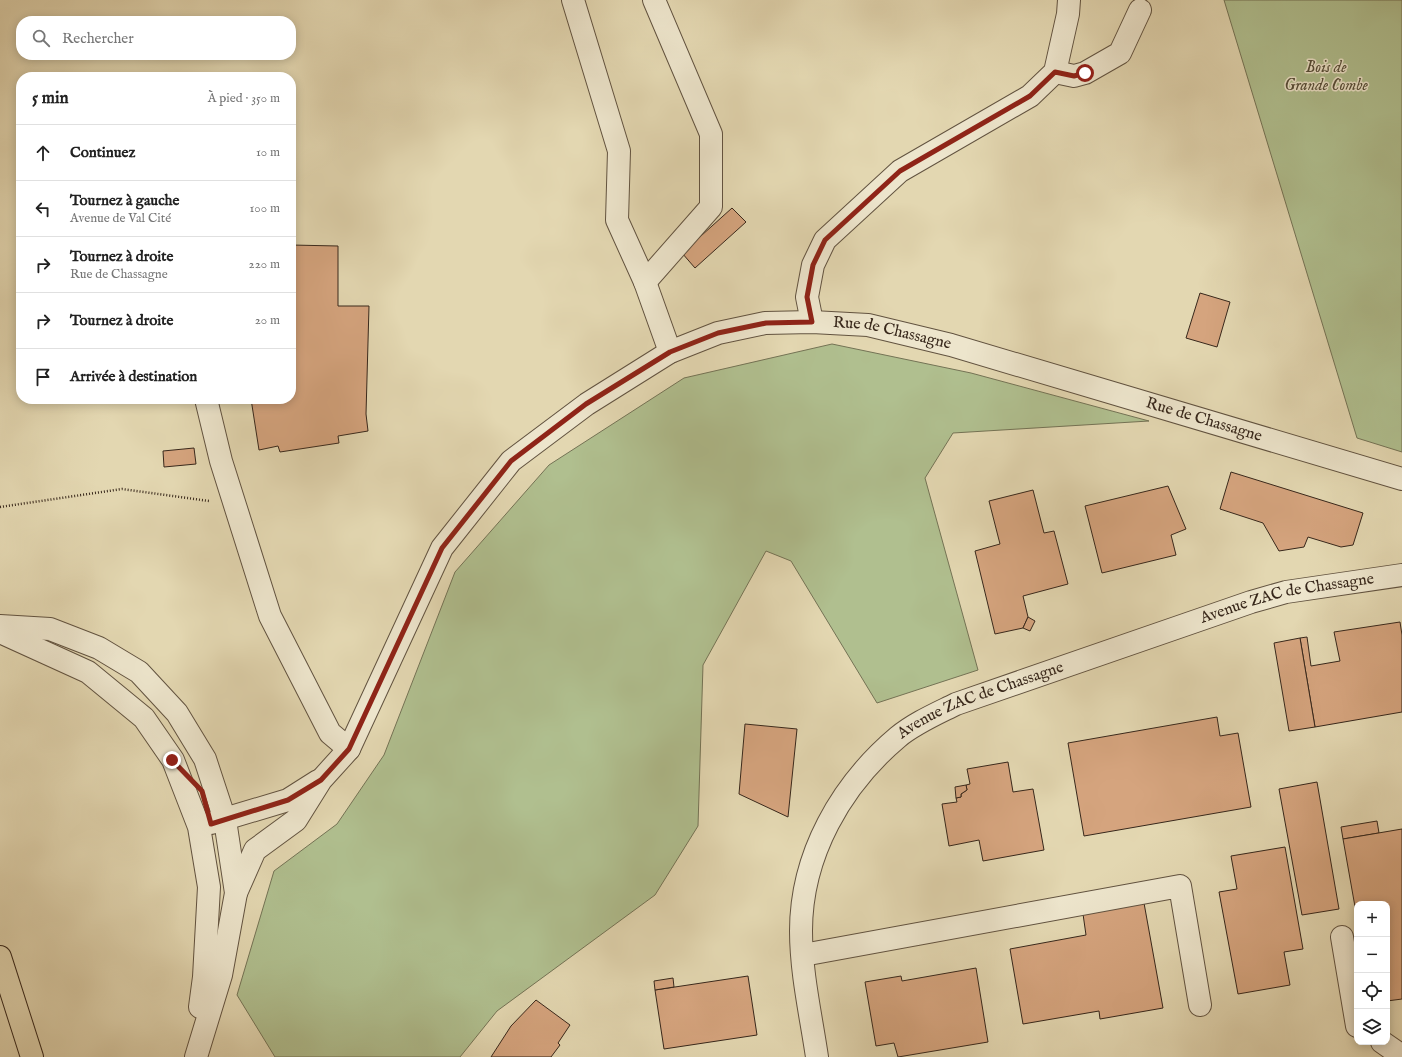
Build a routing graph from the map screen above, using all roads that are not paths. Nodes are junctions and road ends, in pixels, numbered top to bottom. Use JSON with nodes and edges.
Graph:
{"nodes":[{"id":1,"x":574,"y":0,"type":"edge"},
{"id":2,"x":654,"y":0,"type":"edge"},
{"id":3,"x":1068,"y":0,"type":"edge"},
{"id":4,"x":1140,"y":10,"type":"dead end"},
{"id":5,"x":1055,"y":72,"type":"junction"},
{"id":6,"x":645,"y":282,"type":"junction"},
{"id":7,"x":812,"y":322,"type":"junction"},
{"id":8,"x":670,"y":352,"type":"junction"},
{"id":9,"x":207,"y":404,"type":"edge"},
{"id":10,"x":1402,"y":479,"type":"edge"},
{"id":11,"x":1402,"y":575,"type":"edge"},
{"id":12,"x":0,"y":626,"type":"edge"},
{"id":13,"x":0,"y":632,"type":"edge"},
{"id":14,"x":349,"y":749,"type":"junction"},
{"id":15,"x":321,"y":780,"type":"junction"},
{"id":16,"x":212,"y":824,"type":"junction"},
{"id":17,"x":229,"y":847,"type":"junction"},
{"id":18,"x":255,"y":850,"type":"junction"},
{"id":19,"x":236,"y":893,"type":"junction"},
{"id":20,"x":1342,"y":937,"type":"dead end"},
{"id":21,"x":803,"y":955,"type":"junction"},
{"id":22,"x":0,"y":957,"type":"edge"},
{"id":23,"x":1200,"y":1004,"type":"dead end"},
{"id":24,"x":1354,"y":1009,"type":"edge"},
{"id":25,"x":1386,"y":1045,"type":"edge"},
{"id":26,"x":1402,"y":1056,"type":"edge"},
{"id":27,"x":32,"y":1057,"type":"edge"},
{"id":28,"x":192,"y":1057,"type":"edge"},
{"id":29,"x":196,"y":1057,"type":"edge"},
{"id":30,"x":817,"y":1057,"type":"edge"}],
"edges":[{"from":1,"to":6,"type":"street"},
{"from":2,"to":6,"type":"street"},
{"from":3,"to":5,"type":"street"},
{"from":4,"to":5,"type":"street"},
{"from":5,"to":7,"type":"street"},
{"from":6,"to":8,"type":"street"},
{"from":7,"to":8,"type":"street","name":"Rue de Chassagne"},
{"from":7,"to":10,"type":"street","name":"Rue de Chassagne"},
{"from":8,"to":14,"type":"street","name":"Rue de Chassagne"},
{"from":9,"to":14,"type":"street"},
{"from":11,"to":21,"type":"street","name":"Avenue ZAC de Chassagne"},
{"from":12,"to":16,"type":"street"},
{"from":13,"to":16,"type":"street"},
{"from":14,"to":15,"type":"street","name":"Rue de Chassagne"},
{"from":15,"to":16,"type":"street","name":"Rue de Chassagne"},
{"from":15,"to":18,"type":"street","name":"Rue de Chassagne"},
{"from":16,"to":17,"type":"street"},
{"from":16,"to":28,"type":"street"},
{"from":17,"to":18,"type":"street"},
{"from":17,"to":19,"type":"street"},
{"from":18,"to":19,"type":"street","name":"Rue de Chassagne"},
{"from":19,"to":29,"type":"street"},
{"from":20,"to":24,"type":"street"},
{"from":21,"to":23,"type":"street"},
{"from":21,"to":30,"type":"street","name":"Avenue ZAC de Chassagne"},
{"from":22,"to":27,"type":"highway"},
{"from":25,"to":26,"type":"street"}]}
